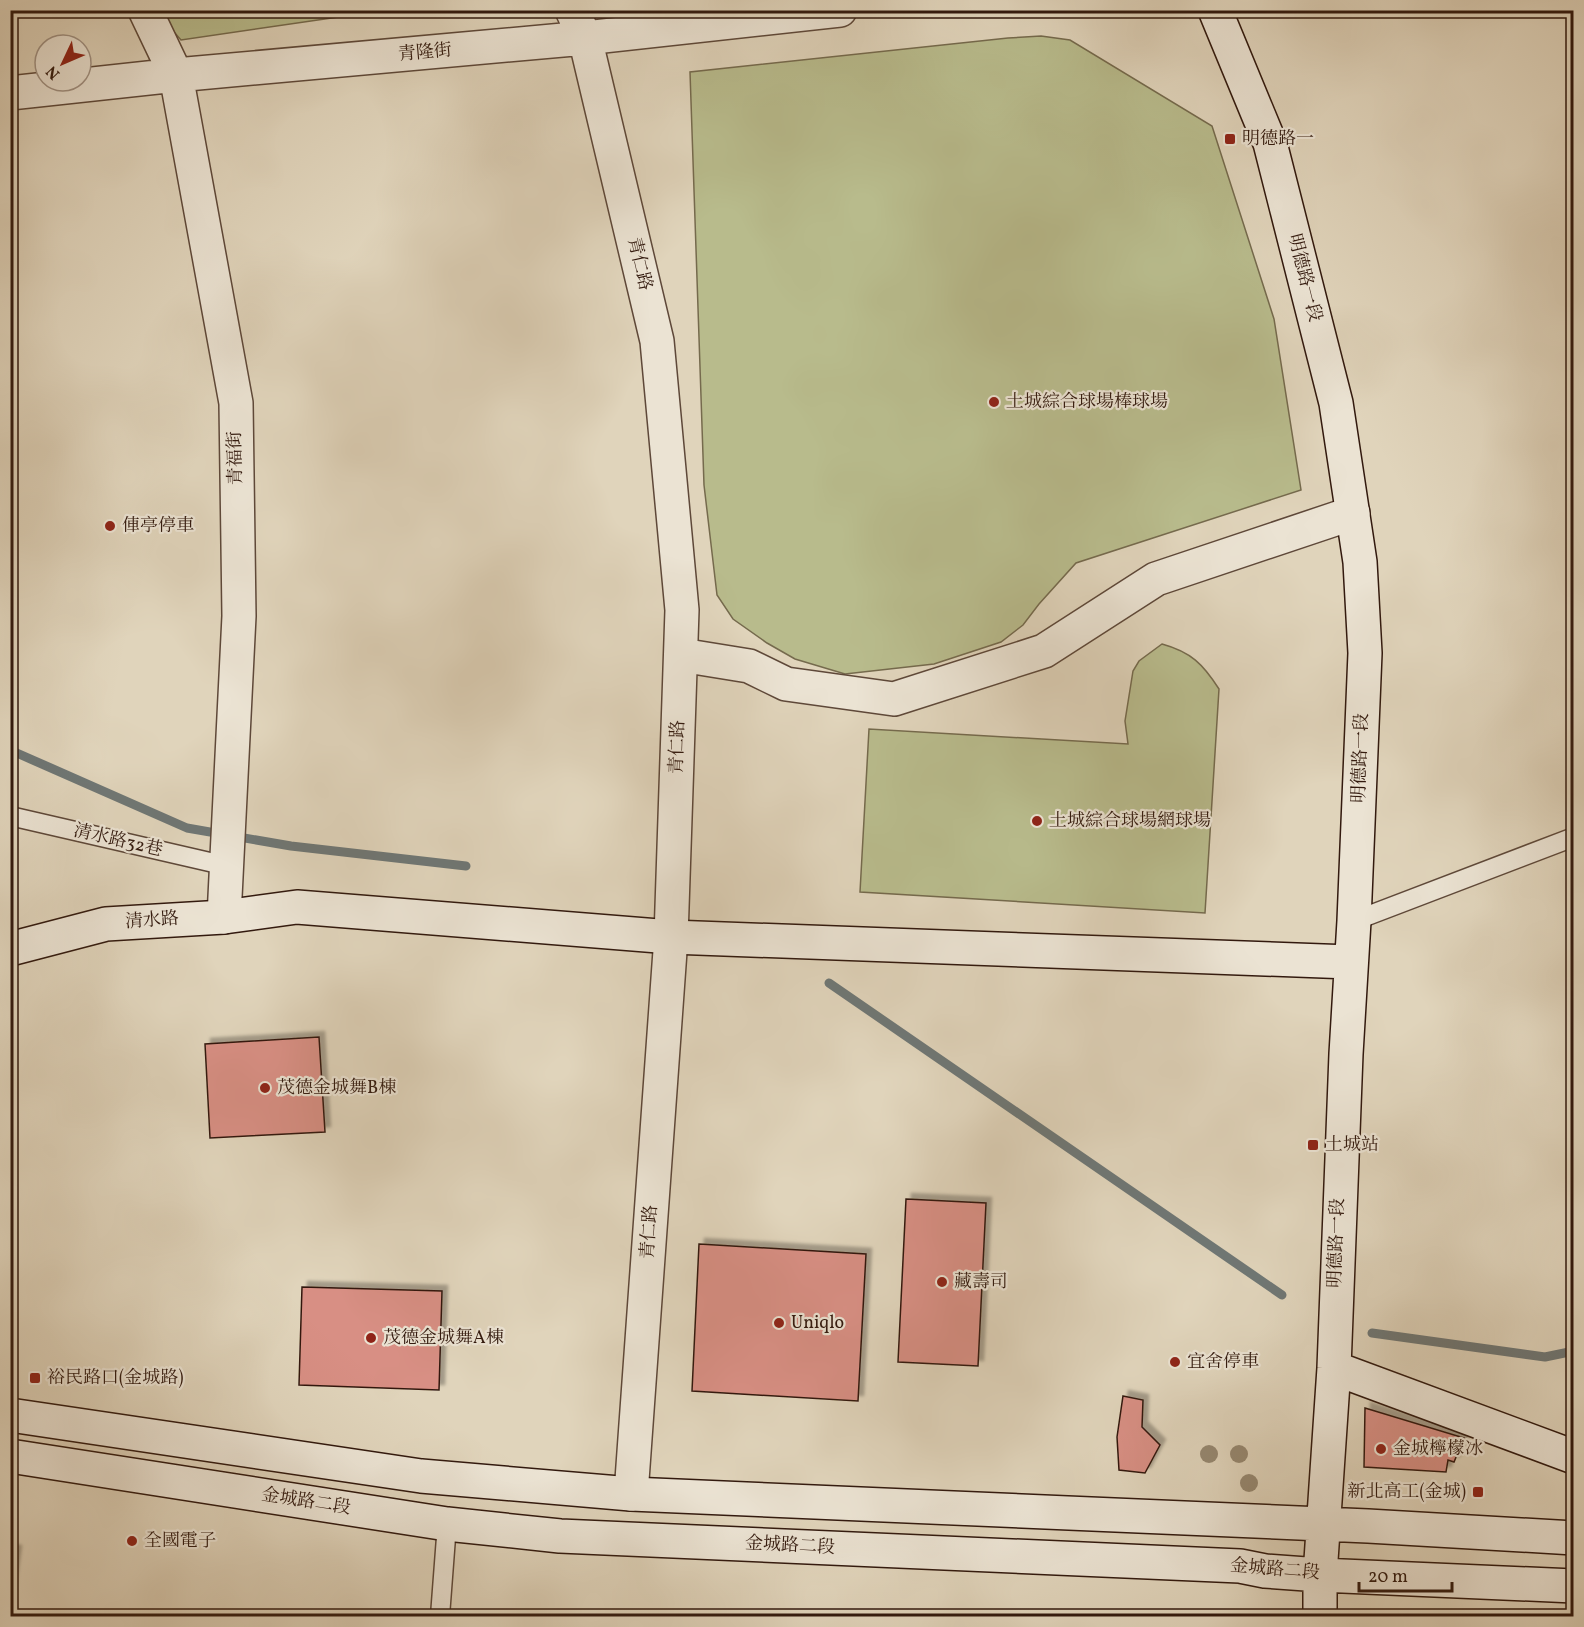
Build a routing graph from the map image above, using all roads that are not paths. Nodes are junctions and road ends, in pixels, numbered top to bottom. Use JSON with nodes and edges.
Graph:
{"nodes":[{"id":1,"x":145,"y":10,"type":"edge"},
{"id":2,"x":840,"y":10,"type":"edge"},
{"id":3,"x":1215,"y":10,"type":"edge"},
{"id":4,"x":579,"y":24,"type":"edge"},
{"id":5,"x":176,"y":75,"type":"junction"},
{"id":6,"x":10,"y":93,"type":"edge"},
{"id":7,"x":1353,"y":513,"type":"junction"},
{"id":8,"x":681,"y":656,"type":"junction"},
{"id":9,"x":10,"y":816,"type":"edge"},
{"id":10,"x":1574,"y":837,"type":"edge"},
{"id":11,"x":226,"y":866,"type":"junction"},
{"id":12,"x":224,"y":917,"type":"junction"},
{"id":13,"x":1354,"y":921,"type":"junction"},
{"id":14,"x":671,"y":937,"type":"junction"},
{"id":15,"x":10,"y":949,"type":"edge"},
{"id":16,"x":1350,"y":962,"type":"junction"},
{"id":17,"x":1334,"y":1368,"type":"junction"},
{"id":18,"x":10,"y":1415,"type":"edge"},
{"id":19,"x":10,"y":1456,"type":"edge"},
{"id":20,"x":1574,"y":1457,"type":"edge"},
{"id":21,"x":631,"y":1494,"type":"junction"},
{"id":22,"x":447,"y":1524,"type":"junction"},
{"id":23,"x":1325,"y":1525,"type":"junction"},
{"id":24,"x":1574,"y":1538,"type":"edge"},
{"id":25,"x":1320,"y":1575,"type":"junction"},
{"id":26,"x":1574,"y":1586,"type":"edge"},
{"id":27,"x":440,"y":1617,"type":"edge"},
{"id":28,"x":1320,"y":1617,"type":"edge"}],
"edges":[{"from":1,"to":5,"type":"street","name":"青福街"},
{"from":2,"to":4,"type":"street","name":"青隆街"},
{"from":3,"to":7,"type":"street","name":"明德路一段"},
{"from":4,"to":5,"type":"street","name":"青隆街"},
{"from":4,"to":8,"type":"street","name":"青仁路"},
{"from":5,"to":6,"type":"street","name":"青隆街"},
{"from":5,"to":11,"type":"street","name":"青福街"},
{"from":7,"to":8,"type":"street"},
{"from":7,"to":13,"type":"street","name":"明德路一段"},
{"from":8,"to":14,"type":"street","name":"青仁路"},
{"from":9,"to":11,"type":"lane","name":"清水路32巷"},
{"from":10,"to":13,"type":"lane"},
{"from":11,"to":12,"type":"street","name":"青福街"},
{"from":12,"to":14,"type":"street","name":"清水路"},
{"from":12,"to":15,"type":"street","name":"清水路"},
{"from":13,"to":16,"type":"street","name":"明德路一段"},
{"from":14,"to":16,"type":"street","name":"清水路"},
{"from":14,"to":21,"type":"street","name":"青仁路"},
{"from":16,"to":17,"type":"street","name":"明德路一段"},
{"from":17,"to":20,"type":"street"},
{"from":17,"to":23,"type":"street","name":"明德路一段"},
{"from":18,"to":21,"type":"street"},
{"from":19,"to":22,"type":"street","name":"金城路二段"},
{"from":21,"to":23,"type":"street"},
{"from":22,"to":25,"type":"street","name":"金城路二段"},
{"from":22,"to":27,"type":"lane"},
{"from":23,"to":24,"type":"street"},
{"from":23,"to":25,"type":"street","name":"明德路一段"},
{"from":25,"to":26,"type":"street","name":"金城路二段"},
{"from":25,"to":28,"type":"street","name":"明德路一段"}]}
